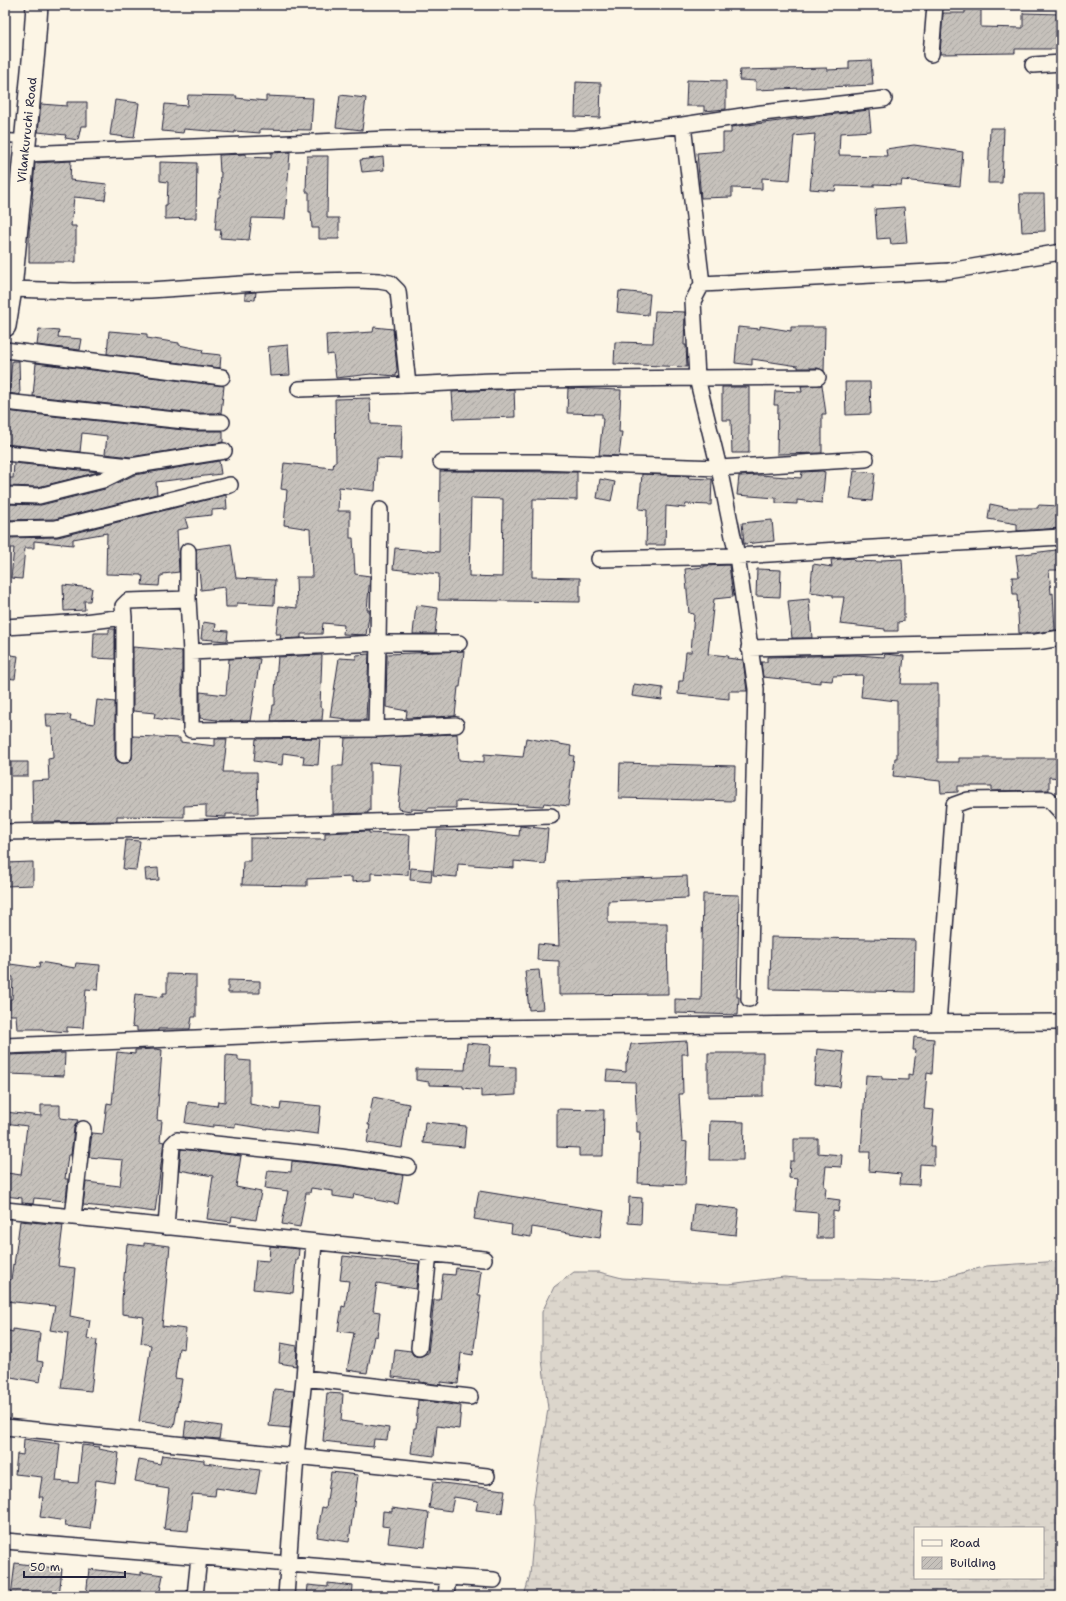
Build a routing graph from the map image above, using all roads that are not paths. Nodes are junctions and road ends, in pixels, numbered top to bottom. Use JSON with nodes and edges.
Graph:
{"nodes":[{"id":1,"x":37,"y":5,"type":"edge"},
{"id":2,"x":935,"y":5,"type":"edge"},
{"id":3,"x":931,"y":54,"type":"dead end"},
{"id":4,"x":1061,"y":63,"type":"edge"},
{"id":5,"x":1033,"y":65,"type":"dead end"},
{"id":6,"x":884,"y":99,"type":"dead end"},
{"id":7,"x":683,"y":125,"type":"junction"},
{"id":8,"x":5,"y":138,"type":"edge"},
{"id":9,"x":25,"y":147,"type":"junction"},
{"id":10,"x":10,"y":240,"type":"edge"},
{"id":11,"x":1061,"y":252,"type":"edge"},
{"id":12,"x":702,"y":284,"type":"junction"},
{"id":13,"x":11,"y":289,"type":"junction"},
{"id":14,"x":5,"y":326,"type":"edge"},
{"id":15,"x":5,"y":350,"type":"edge"},
{"id":16,"x":222,"y":377,"type":"dead end"},
{"id":17,"x":818,"y":377,"type":"dead end"},
{"id":18,"x":697,"y":378,"type":"junction"},
{"id":19,"x":408,"y":385,"type":"junction"},
{"id":20,"x":299,"y":389,"type":"dead end"},
{"id":21,"x":5,"y":402,"type":"edge"},
{"id":22,"x":222,"y":422,"type":"dead end"},
{"id":23,"x":224,"y":451,"type":"dead end"},
{"id":24,"x":5,"y":453,"type":"edge"},
{"id":25,"x":866,"y":459,"type":"dead end"},
{"id":26,"x":441,"y":462,"type":"dead end"},
{"id":27,"x":131,"y":466,"type":"junction"},
{"id":28,"x":719,"y":468,"type":"junction"},
{"id":29,"x":230,"y":485,"type":"dead end"},
{"id":30,"x":5,"y":495,"type":"edge"},
{"id":31,"x":380,"y":510,"type":"dead end"},
{"id":32,"x":5,"y":529,"type":"edge"},
{"id":33,"x":1061,"y":537,"type":"edge"},
{"id":34,"x":188,"y":551,"type":"dead end"},
{"id":35,"x":737,"y":556,"type":"junction"},
{"id":36,"x":599,"y":559,"type":"dead end"},
{"id":37,"x":188,"y":599,"type":"junction"},
{"id":38,"x":124,"y":617,"type":"junction"},
{"id":39,"x":5,"y":627,"type":"edge"},
{"id":40,"x":1061,"y":638,"type":"edge"},
{"id":41,"x":378,"y":643,"type":"junction"},
{"id":42,"x":459,"y":643,"type":"dead end"},
{"id":43,"x":749,"y":648,"type":"junction"},
{"id":44,"x":191,"y":652,"type":"junction"},
{"id":45,"x":456,"y":725,"type":"dead end"},
{"id":46,"x":376,"y":729,"type":"junction"},
{"id":47,"x":124,"y":755,"type":"dead end"},
{"id":48,"x":1061,"y":812,"type":"edge"},
{"id":49,"x":551,"y":816,"type":"dead end"},
{"id":50,"x":5,"y":832,"type":"edge"},
{"id":51,"x":749,"y":999,"type":"dead end"},
{"id":52,"x":1061,"y":1022,"type":"edge"},
{"id":53,"x":938,"y":1023,"type":"junction"},
{"id":54,"x":5,"y":1046,"type":"edge"},
{"id":55,"x":83,"y":1129,"type":"dead end"},
{"id":56,"x":408,"y":1167,"type":"dead end"},
{"id":57,"x":5,"y":1210,"type":"edge"},
{"id":58,"x":73,"y":1217,"type":"junction"},
{"id":59,"x":166,"y":1227,"type":"junction"},
{"id":60,"x":314,"y":1242,"type":"junction"},
{"id":61,"x":429,"y":1254,"type":"junction"},
{"id":62,"x":484,"y":1259,"type":"dead end"},
{"id":63,"x":419,"y":1348,"type":"dead end"},
{"id":64,"x":304,"y":1378,"type":"junction"},
{"id":65,"x":470,"y":1397,"type":"dead end"},
{"id":66,"x":5,"y":1427,"type":"edge"},
{"id":67,"x":296,"y":1456,"type":"junction"},
{"id":68,"x":487,"y":1476,"type":"dead end"},
{"id":69,"x":6,"y":1545,"type":"edge"},
{"id":70,"x":199,"y":1557,"type":"junction"},
{"id":71,"x":289,"y":1564,"type":"junction"},
{"id":72,"x":448,"y":1577,"type":"junction"},
{"id":73,"x":494,"y":1580,"type":"dead end"},
{"id":74,"x":195,"y":1596,"type":"edge"},
{"id":75,"x":286,"y":1596,"type":"edge"},
{"id":76,"x":446,"y":1596,"type":"edge"}],
"edges":[{"from":1,"to":9,"type":"main road","name":"Vilankuruchi Road"},
{"from":2,"to":3,"type":"street"},
{"from":4,"to":5,"type":"street"},
{"from":6,"to":7,"type":"street"},
{"from":7,"to":9,"type":"street"},
{"from":7,"to":12,"type":"street"},
{"from":8,"to":9,"type":"lane"},
{"from":9,"to":10,"type":"main road","name":"Vilankuruchi Road"},
{"from":10,"to":13,"type":"main road","name":"Vilankuruchi Road"},
{"from":11,"to":12,"type":"street"},
{"from":12,"to":18,"type":"street"},
{"from":13,"to":14,"type":"main road","name":"Vilankuruchi Road"},
{"from":13,"to":19,"type":"street"},
{"from":15,"to":16,"type":"street"},
{"from":17,"to":18,"type":"street"},
{"from":18,"to":19,"type":"street"},
{"from":18,"to":28,"type":"street"},
{"from":19,"to":20,"type":"street"},
{"from":21,"to":22,"type":"street"},
{"from":23,"to":27,"type":"street"},
{"from":24,"to":27,"type":"street"},
{"from":25,"to":28,"type":"street"},
{"from":26,"to":28,"type":"street"},
{"from":27,"to":30,"type":"street"},
{"from":28,"to":35,"type":"street"},
{"from":29,"to":32,"type":"street"},
{"from":31,"to":41,"type":"street"},
{"from":33,"to":35,"type":"street"},
{"from":34,"to":37,"type":"street"},
{"from":35,"to":36,"type":"street"},
{"from":35,"to":43,"type":"street"},
{"from":37,"to":38,"type":"street"},
{"from":37,"to":44,"type":"street"},
{"from":38,"to":39,"type":"street"},
{"from":38,"to":47,"type":"street"},
{"from":40,"to":43,"type":"street"},
{"from":41,"to":42,"type":"street"},
{"from":41,"to":44,"type":"street"},
{"from":41,"to":46,"type":"street"},
{"from":43,"to":51,"type":"street"},
{"from":44,"to":46,"type":"street"},
{"from":45,"to":46,"type":"street"},
{"from":48,"to":53,"type":"street"},
{"from":49,"to":50,"type":"street"},
{"from":52,"to":53,"type":"street"},
{"from":53,"to":54,"type":"street"},
{"from":55,"to":58,"type":"street"},
{"from":56,"to":59,"type":"street"},
{"from":57,"to":58,"type":"street"},
{"from":58,"to":59,"type":"street"},
{"from":59,"to":60,"type":"street"},
{"from":60,"to":61,"type":"street"},
{"from":60,"to":64,"type":"street"},
{"from":61,"to":62,"type":"street"},
{"from":61,"to":63,"type":"street"},
{"from":64,"to":65,"type":"street"},
{"from":64,"to":67,"type":"street"},
{"from":66,"to":67,"type":"street"},
{"from":67,"to":68,"type":"street"},
{"from":67,"to":71,"type":"street"},
{"from":69,"to":70,"type":"street"},
{"from":70,"to":71,"type":"street"},
{"from":70,"to":74,"type":"street"},
{"from":71,"to":72,"type":"street"},
{"from":71,"to":75,"type":"street"},
{"from":72,"to":73,"type":"street"},
{"from":72,"to":76,"type":"street"}]}
